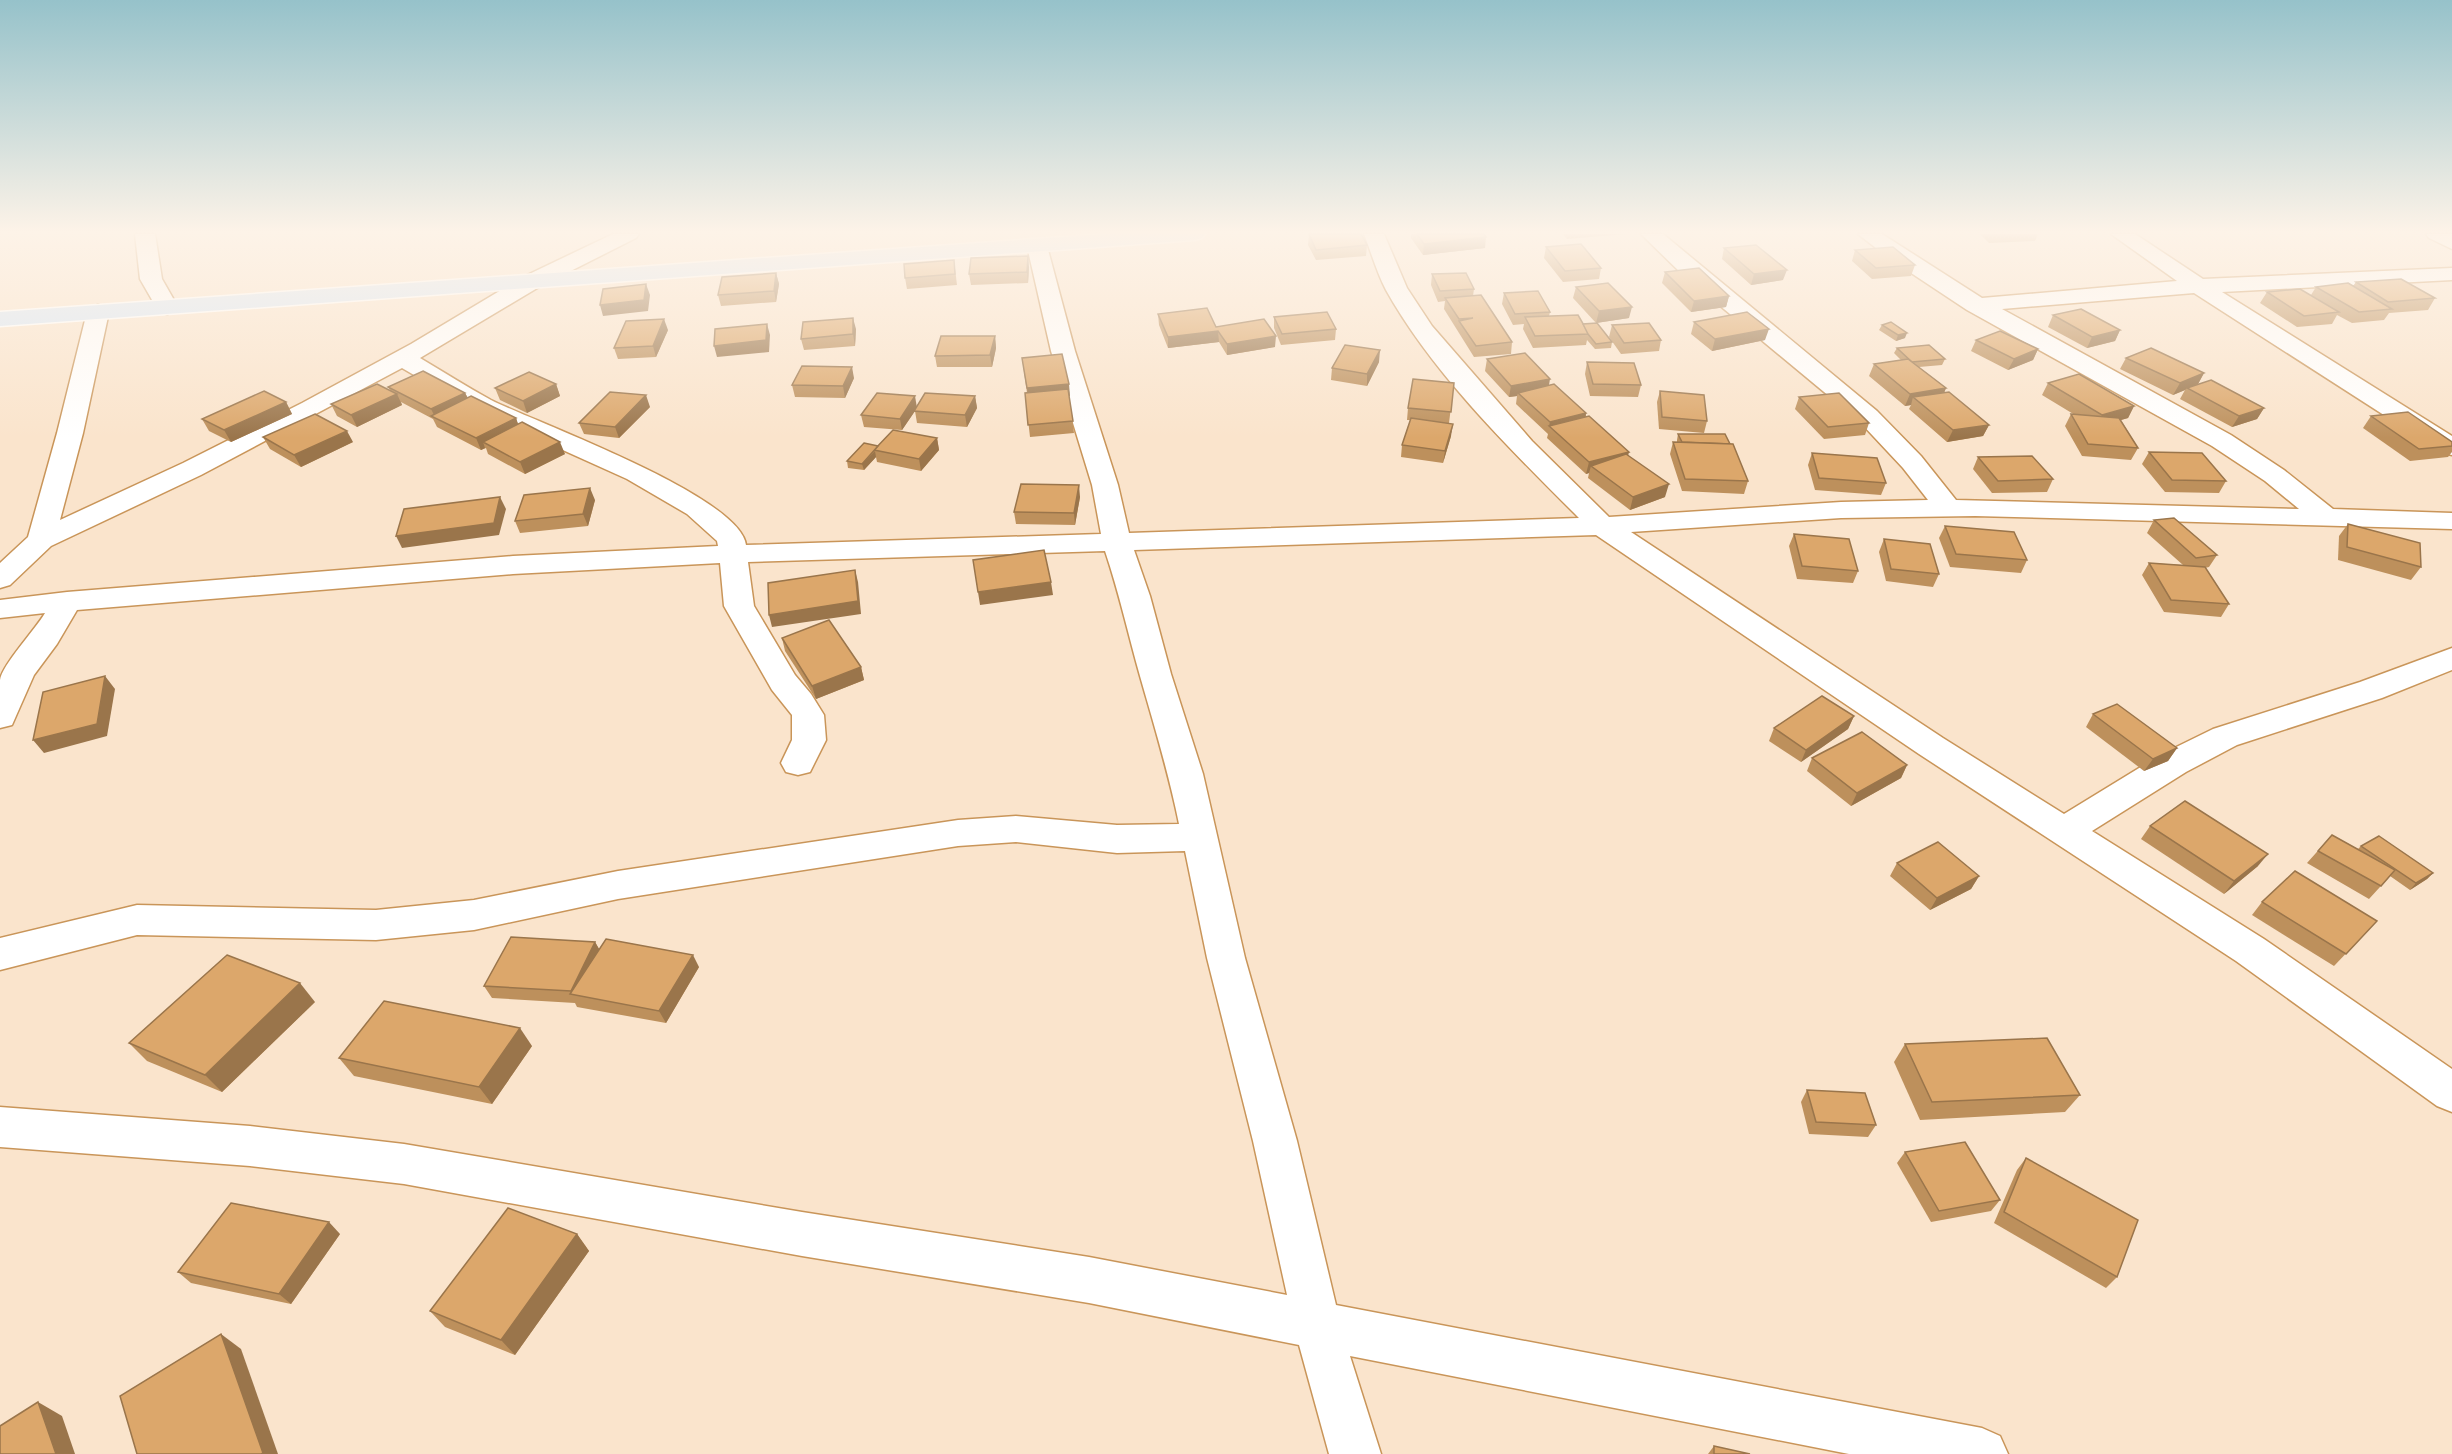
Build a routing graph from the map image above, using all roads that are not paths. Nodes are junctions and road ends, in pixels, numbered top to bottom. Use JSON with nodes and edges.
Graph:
{"nodes":[{"id":1,"x":163,"y":302,"type":"edge"},
{"id":2,"x":252,"y":302,"type":"edge"},
{"id":3,"x":498,"y":302,"type":"edge"},
{"id":4,"x":1058,"y":302,"type":"edge"},
{"id":5,"x":1405,"y":302,"type":"edge"},
{"id":6,"x":1729,"y":302,"type":"edge"},
{"id":7,"x":1970,"y":302,"type":"edge"},
{"id":8,"x":2013,"y":302,"type":"edge"},
{"id":9,"x":2224,"y":302,"type":"edge"},
{"id":10,"x":1975,"y":305,"type":"junction"},
{"id":11,"x":166,"y":308,"type":"junction"},
{"id":12,"x":98,"y":312,"type":"junction"},
{"id":13,"x":0,"y":319,"type":"edge"},
{"id":14,"x":403,"y":358,"type":"junction"},
{"id":15,"x":2451,"y":445,"type":"edge"},
{"id":16,"x":1948,"y":508,"type":"junction"},
{"id":17,"x":2324,"y":516,"type":"junction"},
{"id":18,"x":2452,"y":521,"type":"edge"},
{"id":19,"x":1602,"y":525,"type":"junction"},
{"id":20,"x":40,"y":540,"type":"junction"},
{"id":21,"x":1116,"y":540,"type":"junction"},
{"id":22,"x":735,"y":554,"type":"junction"},
{"id":23,"x":0,"y":579,"type":"edge"},
{"id":24,"x":67,"y":601,"type":"junction"},
{"id":25,"x":0,"y":609,"type":"edge"},
{"id":26,"x":2452,"y":658,"type":"edge"},
{"id":27,"x":0,"y":717,"type":"edge"},
{"id":28,"x":798,"y":763,"type":"dead end"},
{"id":29,"x":2064,"y":831,"type":"junction"},
{"id":30,"x":1199,"y":837,"type":"junction"},
{"id":31,"x":0,"y":954,"type":"edge"},
{"id":32,"x":2452,"y":1093,"type":"edge"},
{"id":33,"x":0,"y":1127,"type":"edge"},
{"id":34,"x":1317,"y":1324,"type":"junction"},
{"id":35,"x":1355,"y":1454,"type":"edge"},
{"id":36,"x":1982,"y":1454,"type":"edge"}],
"edges":[{"from":1,"to":11,"type":"street"},
{"from":2,"to":11,"type":"main road"},
{"from":3,"to":14,"type":"street"},
{"from":4,"to":21,"type":"street"},
{"from":5,"to":19,"type":"street"},
{"from":6,"to":16,"type":"street"},
{"from":7,"to":10,"type":"street"},
{"from":8,"to":10,"type":"street"},
{"from":9,"to":15,"type":"street"},
{"from":10,"to":17,"type":"street"},
{"from":11,"to":12,"type":"main road"},
{"from":12,"to":13,"type":"main road"},
{"from":12,"to":20,"type":"street"},
{"from":14,"to":20,"type":"street"},
{"from":14,"to":22,"type":"street"},
{"from":16,"to":17,"type":"street"},
{"from":16,"to":19,"type":"street"},
{"from":17,"to":18,"type":"street"},
{"from":19,"to":21,"type":"street"},
{"from":19,"to":29,"type":"street"},
{"from":20,"to":23,"type":"street"},
{"from":21,"to":22,"type":"street"},
{"from":21,"to":30,"type":"street"},
{"from":22,"to":24,"type":"street"},
{"from":22,"to":28,"type":"street"},
{"from":24,"to":25,"type":"street"},
{"from":24,"to":27,"type":"street"},
{"from":26,"to":29,"type":"street"},
{"from":29,"to":32,"type":"street"},
{"from":30,"to":31,"type":"street"},
{"from":30,"to":34,"type":"street"},
{"from":33,"to":34,"type":"street"},
{"from":34,"to":35,"type":"street"},
{"from":34,"to":36,"type":"street"}]}
